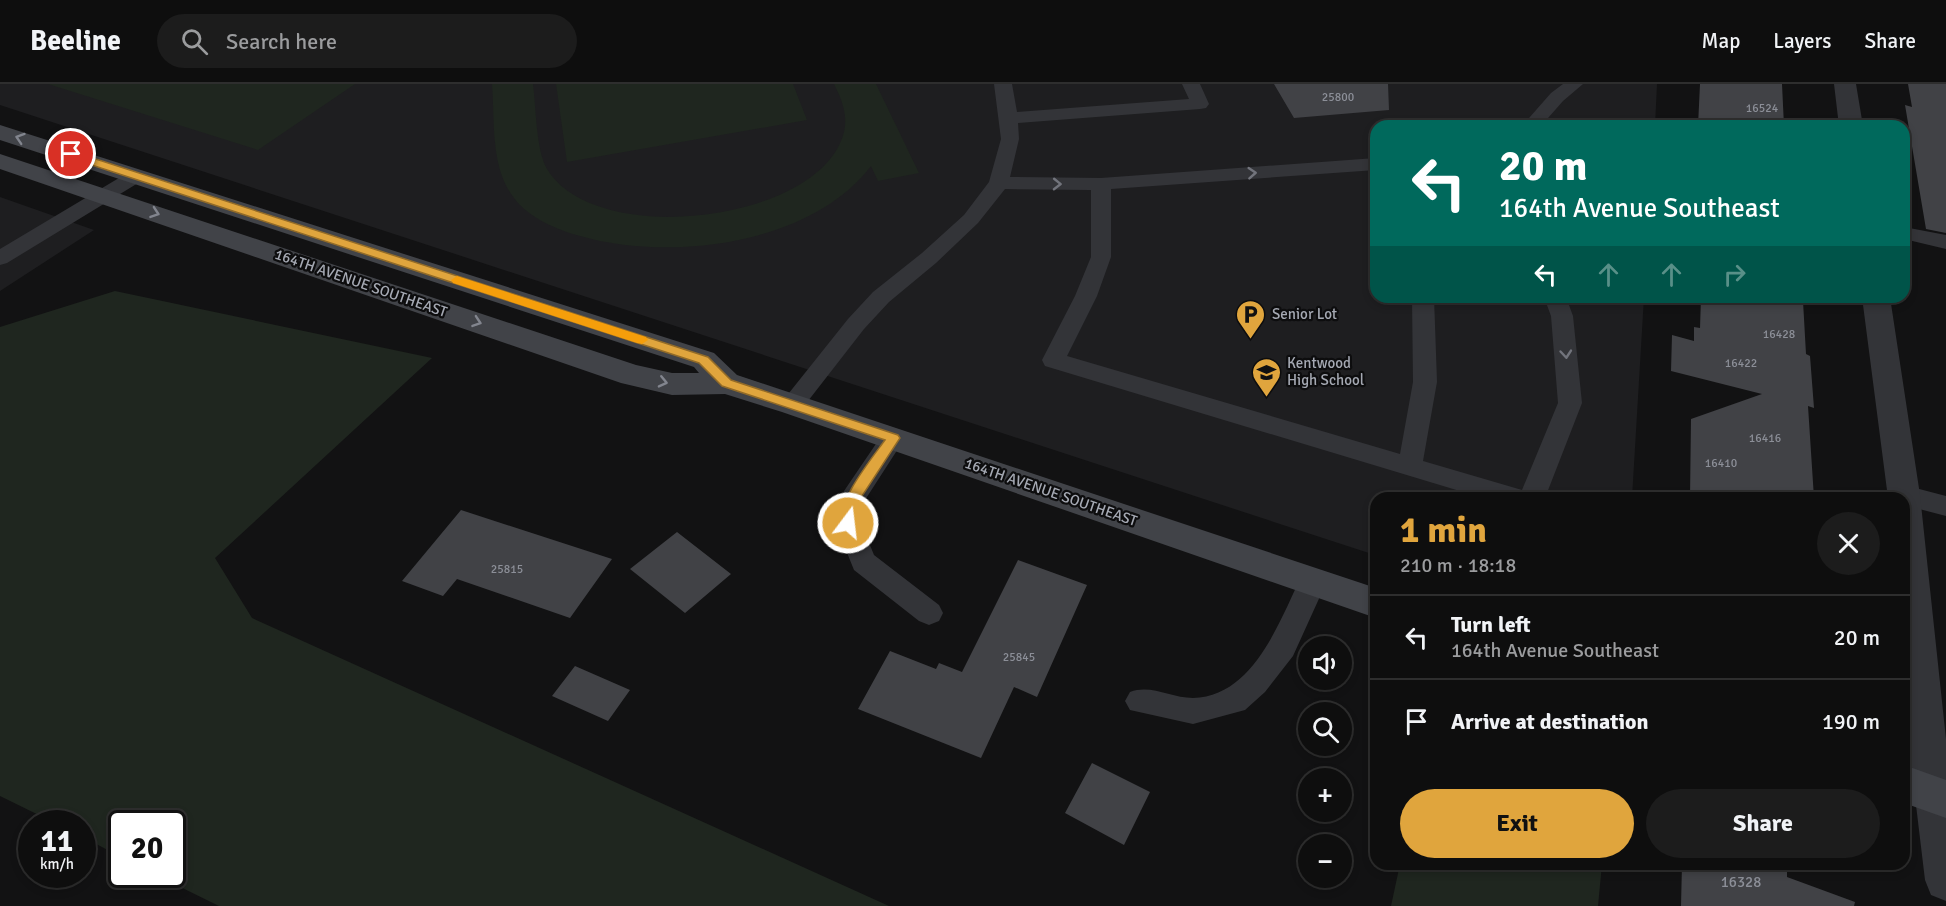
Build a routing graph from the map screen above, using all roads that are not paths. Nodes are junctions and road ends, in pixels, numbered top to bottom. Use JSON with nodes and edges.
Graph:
{"nodes":[{"id":1,"x":1003,"y":84,"type":"edge"},
{"id":2,"x":1191,"y":84,"type":"edge"},
{"id":3,"x":1574,"y":84,"type":"edge"},
{"id":4,"x":1845,"y":84,"type":"edge"},
{"id":5,"x":1008,"y":118,"type":"junction"},
{"id":6,"x":1537,"y":120,"type":"edge"},
{"id":7,"x":1850,"y":120,"type":"edge"},
{"id":8,"x":0,"y":132,"type":"edge"},
{"id":9,"x":0,"y":161,"type":"edge"},
{"id":10,"x":1370,"y":164,"type":"edge"},
{"id":11,"x":136,"y":176,"type":"junction"},
{"id":12,"x":999,"y":183,"type":"junction"},
{"id":13,"x":1101,"y":184,"type":"junction"},
{"id":14,"x":104,"y":196,"type":"junction"},
{"id":15,"x":1910,"y":234,"type":"edge"},
{"id":16,"x":1946,"y":242,"type":"edge"},
{"id":17,"x":2,"y":256,"type":"edge"},
{"id":18,"x":1423,"y":303,"type":"edge"},
{"id":19,"x":1557,"y":303,"type":"edge"},
{"id":20,"x":1877,"y":303,"type":"edge"},
{"id":21,"x":726,"y":383,"type":"junction"},
{"id":22,"x":793,"y":404,"type":"junction"},
{"id":23,"x":893,"y":438,"type":"junction"},
{"id":24,"x":1410,"y":466,"type":"junction"},
{"id":25,"x":1496,"y":492,"type":"edge"},
{"id":26,"x":1534,"y":492,"type":"edge"},
{"id":27,"x":1904,"y":492,"type":"edge"},
{"id":28,"x":1910,"y":497,"type":"edge"},
{"id":29,"x":1946,"y":506,"type":"edge"},
{"id":30,"x":1910,"y":563,"type":"edge"},
{"id":31,"x":1312,"y":581,"type":"junction"},
{"id":32,"x":1370,"y":601,"type":"edge"},
{"id":33,"x":930,"y":613,"type":"dead end"},
{"id":34,"x":1140,"y":701,"type":"dead end"},
{"id":35,"x":1928,"y":793,"type":"edge"},
{"id":36,"x":1946,"y":880,"type":"edge"}],
"edges":[{"from":1,"to":5,"type":"lane"},
{"from":2,"to":5,"type":"lane"},
{"from":3,"to":6,"type":"lane"},
{"from":4,"to":7,"type":"street"},
{"from":5,"to":12,"type":"lane"},
{"from":11,"to":8,"type":"street","name":"164TH AVENUE SOUTHEAST","one_way":true},
{"from":9,"to":14,"type":"street","name":"164TH AVENUE SOUTHEAST"},
{"from":13,"to":10,"type":"lane","one_way":true},
{"from":11,"to":14,"type":"lane"},
{"from":11,"to":21,"type":"street","name":"164TH AVENUE SOUTHEAST"},
{"from":12,"to":13,"type":"lane","one_way":true},
{"from":12,"to":22,"type":"lane"},
{"from":13,"to":24,"type":"lane"},
{"from":14,"to":17,"type":"lane"},
{"from":14,"to":21,"type":"street","name":"164TH AVENUE SOUTHEAST","one_way":true},
{"from":15,"to":16,"type":"lane"},
{"from":18,"to":24,"type":"lane"},
{"from":19,"to":26,"type":"lane","one_way":true},
{"from":20,"to":27,"type":"street"},
{"from":21,"to":22,"type":"street","name":"164TH AVENUE SOUTHEAST"},
{"from":22,"to":23,"type":"street","name":"164TH AVENUE SOUTHEAST"},
{"from":23,"to":31,"type":"street","name":"164TH AVENUE SOUTHEAST"},
{"from":23,"to":33,"type":"lane"},
{"from":24,"to":25,"type":"lane"},
{"from":28,"to":29,"type":"lane"},
{"from":30,"to":35,"type":"street"},
{"from":31,"to":32,"type":"street","name":"164TH AVENUE SOUTHEAST"},
{"from":31,"to":34,"type":"lane"},
{"from":35,"to":36,"type":"street"}]}
